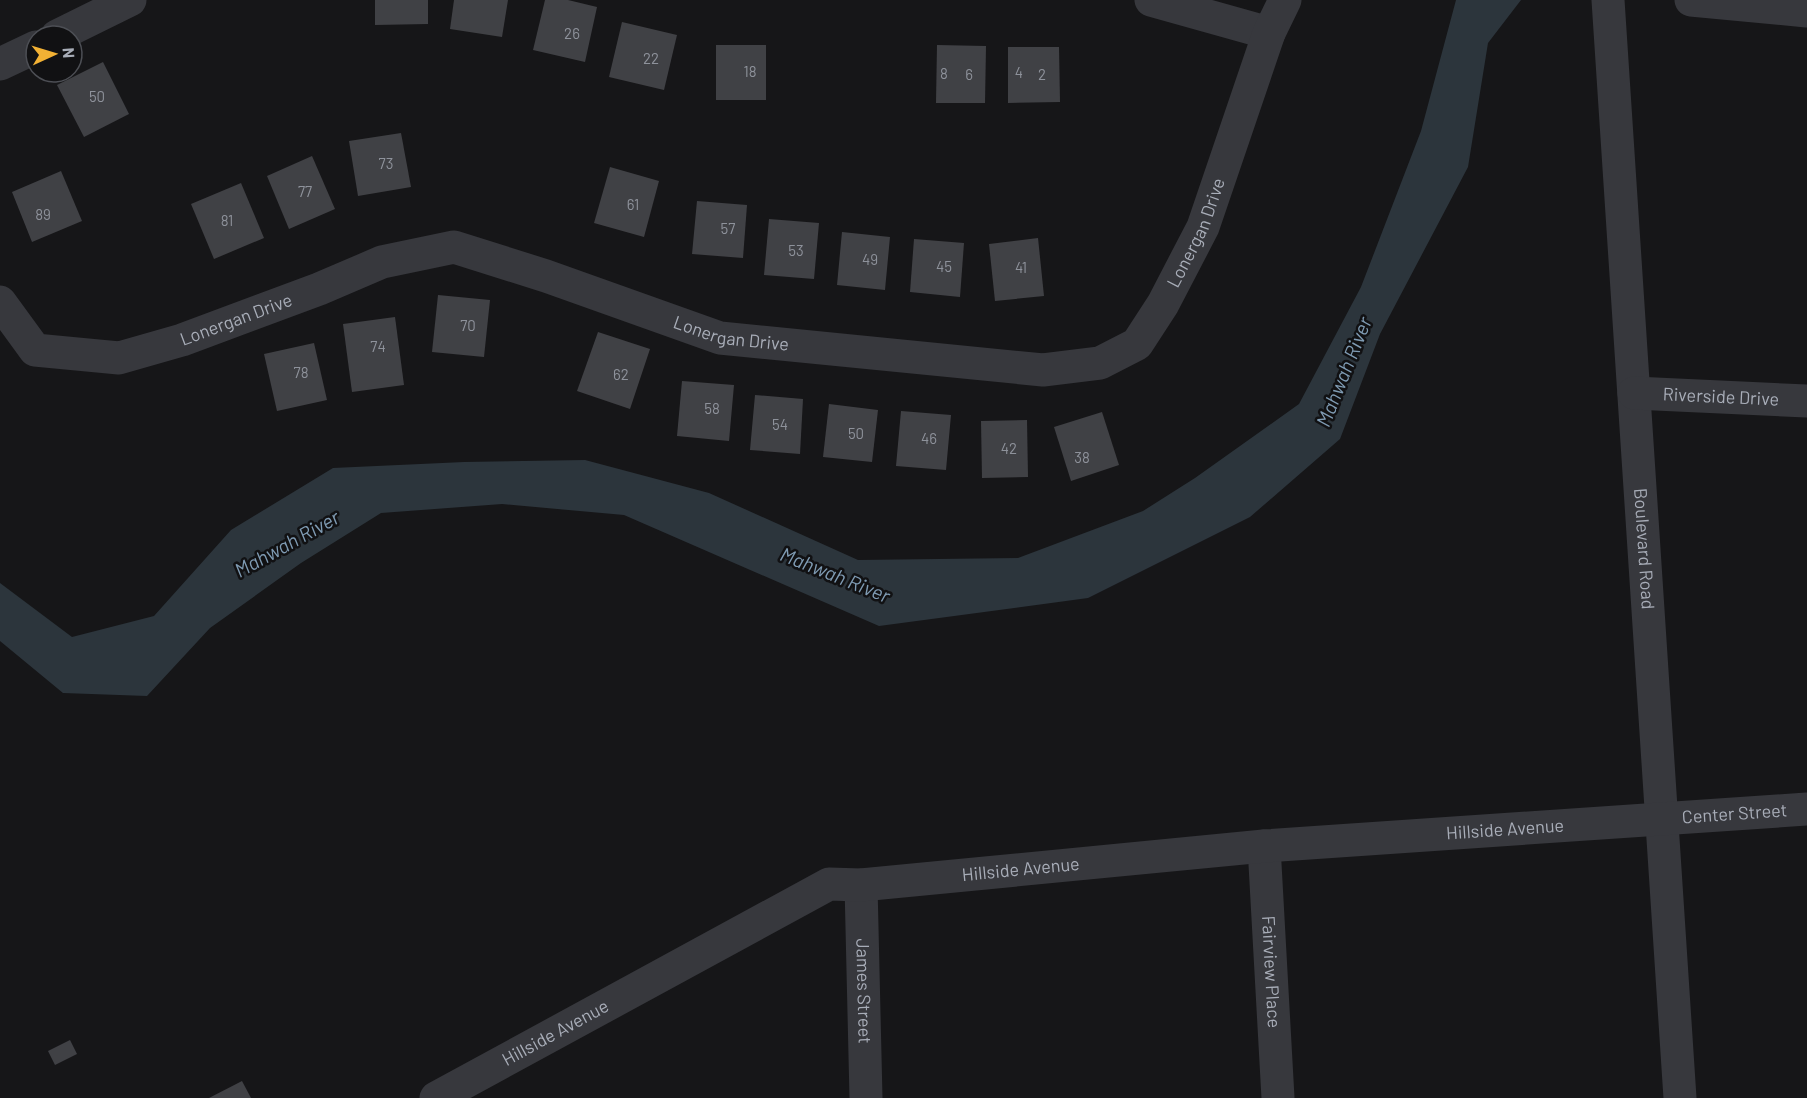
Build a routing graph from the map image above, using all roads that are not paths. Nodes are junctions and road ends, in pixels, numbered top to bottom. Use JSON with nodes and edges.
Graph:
{"nodes":[{"id":1,"x":130,"y":0,"type":"edge"},
{"id":2,"x":1151,"y":0,"type":"edge"},
{"id":3,"x":1285,"y":0,"type":"edge"},
{"id":4,"x":1608,"y":0,"type":"edge"},
{"id":5,"x":1691,"y":0,"type":"edge"},
{"id":6,"x":1807,"y":11,"type":"edge"},
{"id":7,"x":81,"y":24,"type":"edge"},
{"id":8,"x":1269,"y":33,"type":"junction"},
{"id":9,"x":24,"y":52,"type":"edge"},
{"id":10,"x":0,"y":64,"type":"edge"},
{"id":11,"x":0,"y":302,"type":"edge"},
{"id":12,"x":1634,"y":393,"type":"junction"},
{"id":13,"x":1807,"y":401,"type":"edge"},
{"id":14,"x":1807,"y":809,"type":"edge"},
{"id":15,"x":1661,"y":819,"type":"junction"},
{"id":16,"x":1264,"y":846,"type":"junction"},
{"id":17,"x":861,"y":885,"type":"junction"},
{"id":18,"x":436,"y":1098,"type":"edge"},
{"id":19,"x":866,"y":1098,"type":"edge"},
{"id":20,"x":1278,"y":1098,"type":"edge"},
{"id":21,"x":1680,"y":1098,"type":"edge"}],
"edges":[{"from":1,"to":7,"type":"street"},
{"from":2,"to":8,"type":"street"},
{"from":3,"to":8,"type":"street","name":"Lonergan Drive"},
{"from":4,"to":12,"type":"street","name":"Boulevard Road"},
{"from":5,"to":6,"type":"street"},
{"from":8,"to":11,"type":"street","name":"Lonergan Drive"},
{"from":9,"to":10,"type":"street"},
{"from":12,"to":13,"type":"street","name":"Riverside Drive"},
{"from":12,"to":15,"type":"street","name":"Boulevard Road"},
{"from":14,"to":15,"type":"street","name":"Center Street"},
{"from":15,"to":16,"type":"street","name":"Hillside Avenue"},
{"from":15,"to":21,"type":"street","name":"Boulevard Road"},
{"from":16,"to":17,"type":"street","name":"Hillside Avenue"},
{"from":16,"to":20,"type":"street","name":"Fairview Place"},
{"from":17,"to":18,"type":"street","name":"Hillside Avenue"},
{"from":17,"to":19,"type":"street","name":"James Street"}]}
